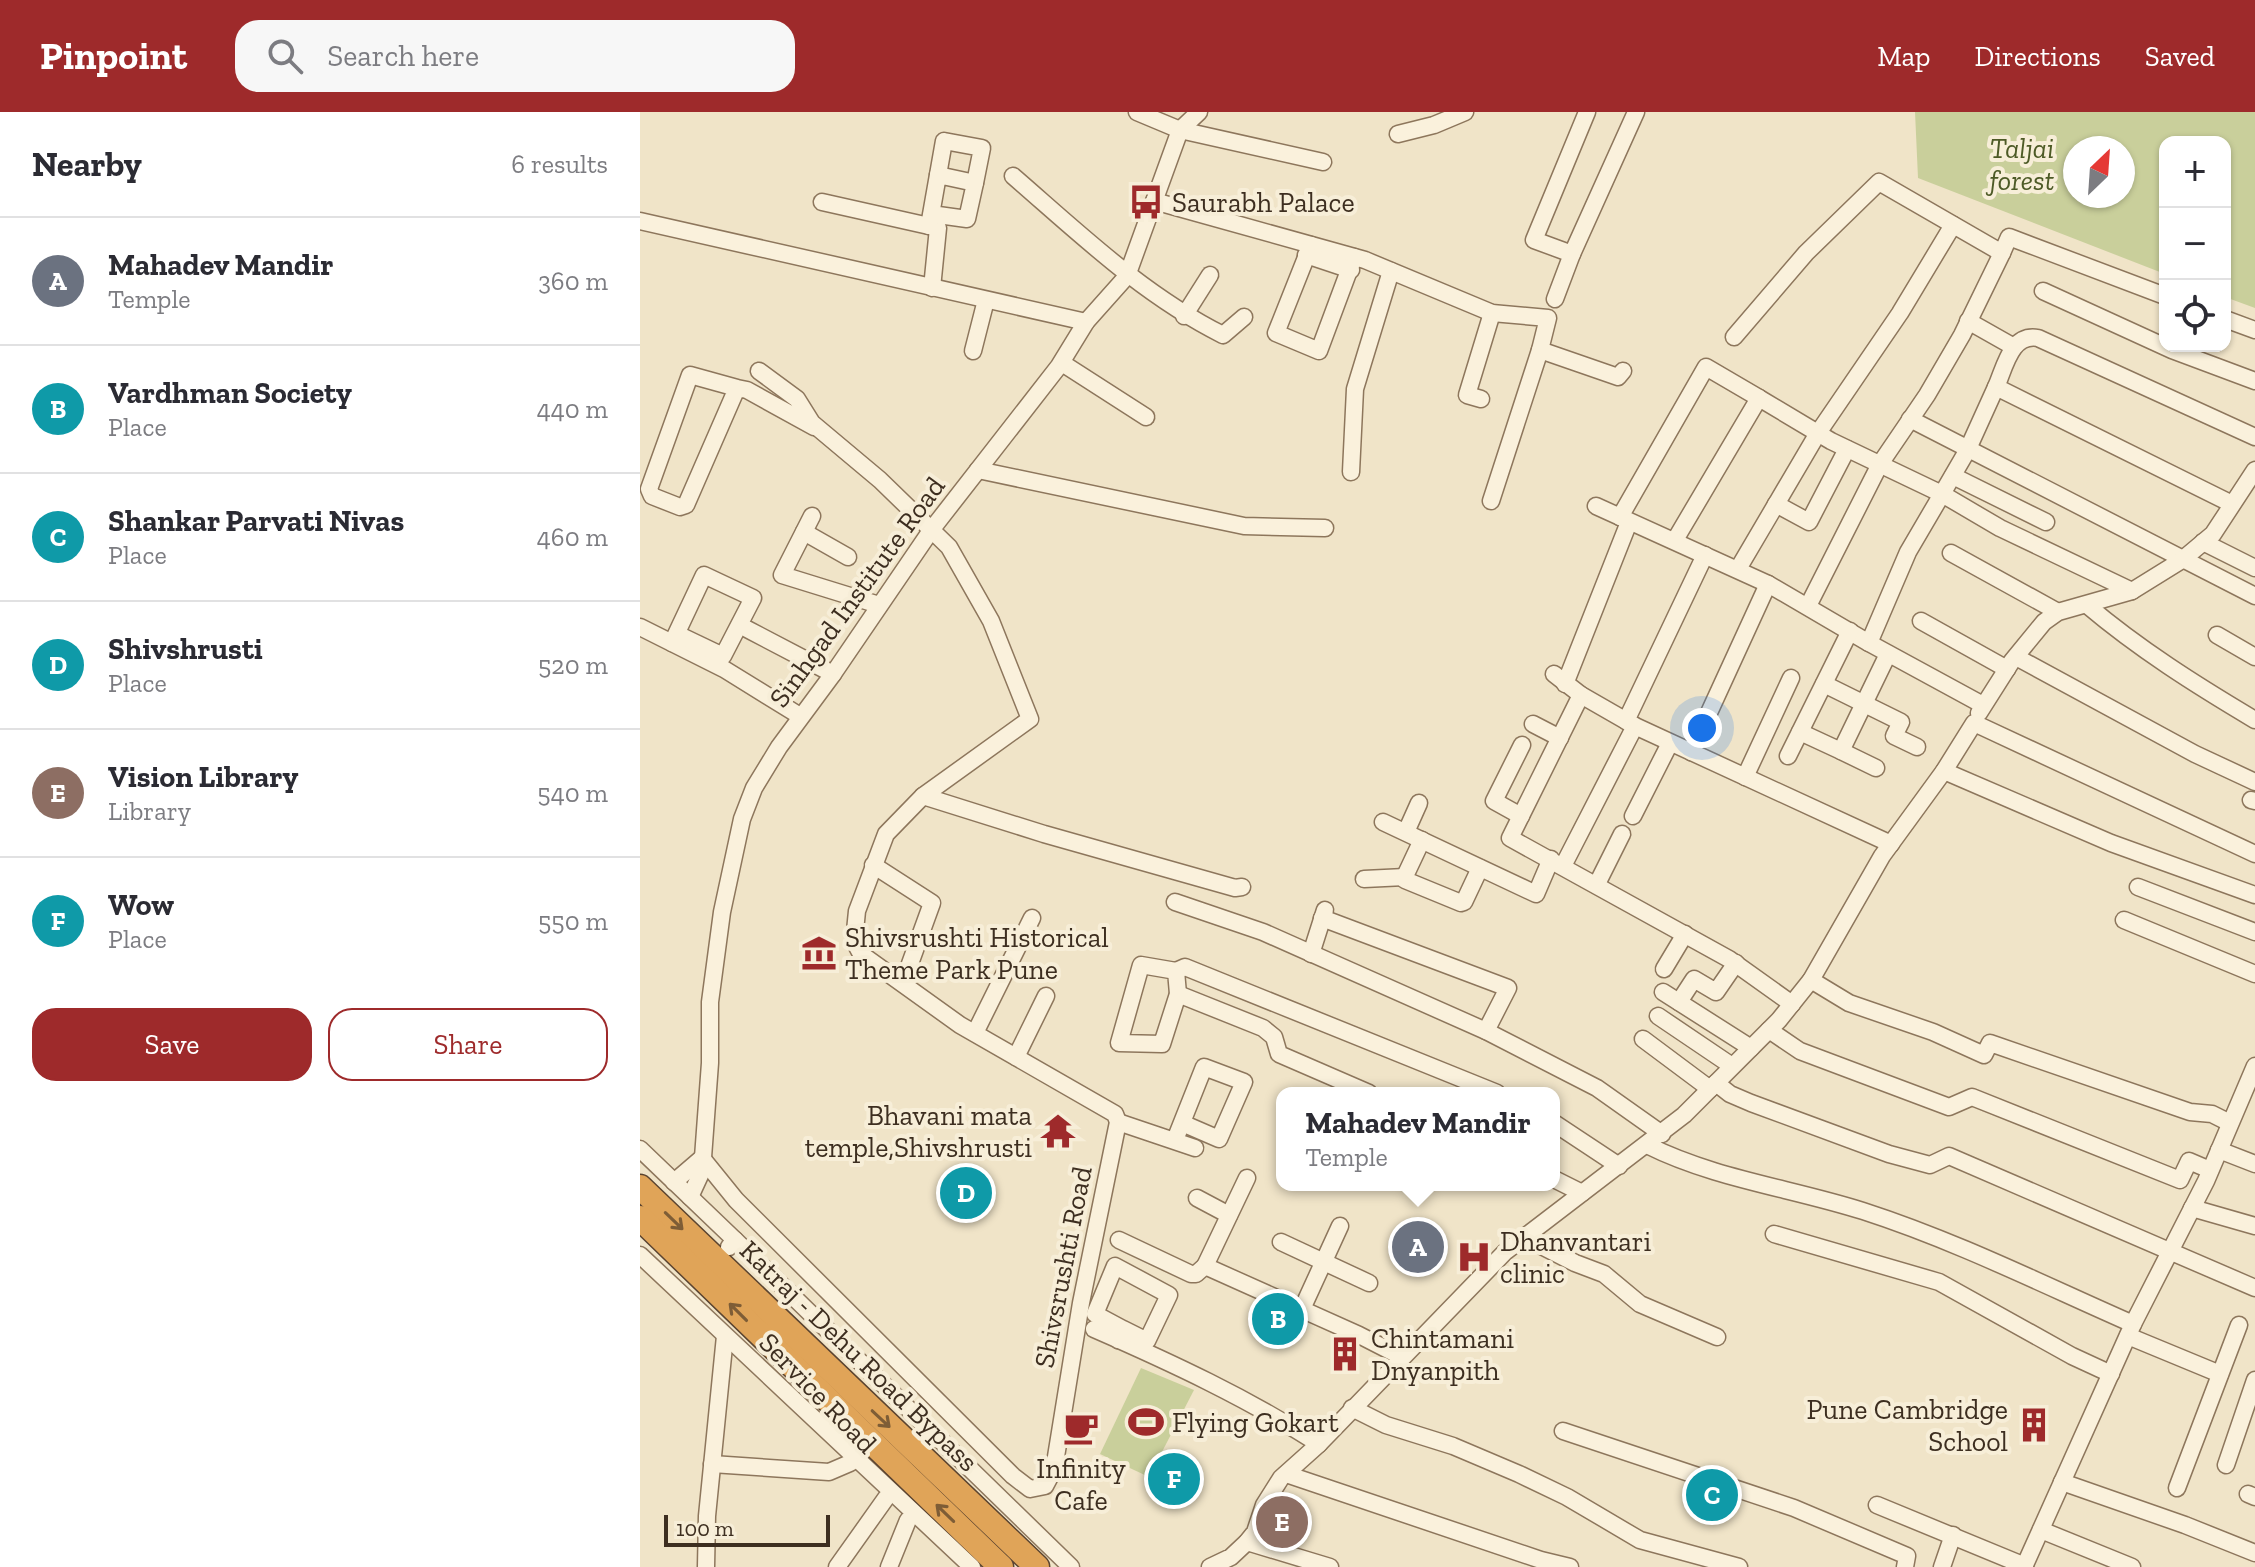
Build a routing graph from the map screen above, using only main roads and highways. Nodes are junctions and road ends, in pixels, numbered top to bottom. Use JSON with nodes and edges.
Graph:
{"nodes":[{"id":1,"x":640,"y":1187,"type":"edge"},
{"id":2,"x":640,"y":1218,"type":"edge"},
{"id":3,"x":1001,"y":1567,"type":"edge"},
{"id":4,"x":1037,"y":1567,"type":"edge"}],
"edges":[{"from":1,"to":4,"type":"highway","name":"Katraj - Dehu Road Bypass","one_way":true},
{"from":3,"to":2,"type":"highway","name":"Katraj - Dehu Road Bypass","one_way":true}]}
